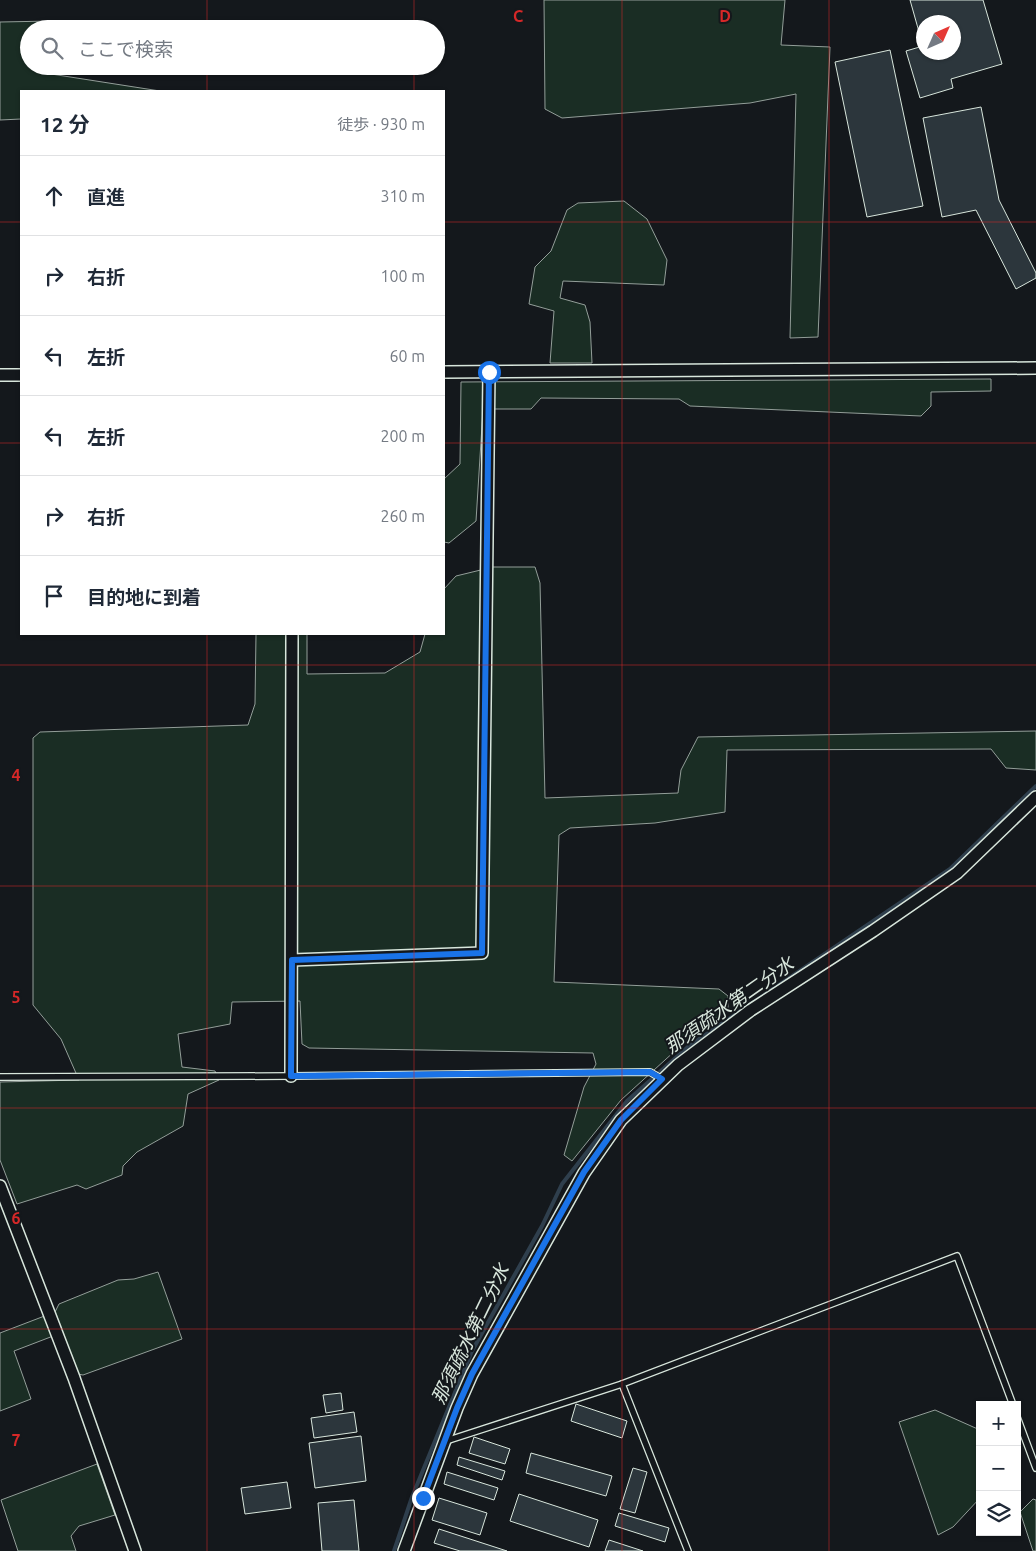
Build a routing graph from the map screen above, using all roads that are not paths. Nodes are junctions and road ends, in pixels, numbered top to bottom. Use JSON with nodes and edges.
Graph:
{"nodes":[{"id":1,"x":1036,"y":368,"type":"edge"},
{"id":2,"x":445,"y":372,"type":"edge"},
{"id":3,"x":489,"y":372,"type":"junction"},
{"id":4,"x":0,"y":375,"type":"edge"},
{"id":5,"x":20,"y":375,"type":"edge"},
{"id":6,"x":292,"y":635,"type":"edge"},
{"id":7,"x":1036,"y":797,"type":"edge"},
{"id":8,"x":292,"y":960,"type":"junction"},
{"id":9,"x":291,"y":1076,"type":"junction"},
{"id":10,"x":0,"y":1077,"type":"edge"},
{"id":11,"x":662,"y":1079,"type":"junction"},
{"id":12,"x":0,"y":1186,"type":"edge"},
{"id":13,"x":622,"y":1384,"type":"junction"},
{"id":14,"x":1011,"y":1401,"type":"edge"},
{"id":15,"x":1021,"y":1428,"type":"edge"},
{"id":16,"x":444,"y":1442,"type":"junction"},
{"id":17,"x":1036,"y":1468,"type":"edge"},
{"id":18,"x":135,"y":1551,"type":"edge"},
{"id":19,"x":404,"y":1551,"type":"edge"},
{"id":20,"x":688,"y":1551,"type":"edge"}],
"edges":[{"from":1,"to":3,"type":"street"},
{"from":2,"to":3,"type":"street"},
{"from":3,"to":8,"type":"street"},
{"from":4,"to":5,"type":"street"},
{"from":6,"to":8,"type":"street"},
{"from":7,"to":11,"type":"street"},
{"from":8,"to":9,"type":"street"},
{"from":9,"to":10,"type":"lane"},
{"from":9,"to":11,"type":"lane"},
{"from":11,"to":16,"type":"street"},
{"from":12,"to":18,"type":"street"},
{"from":13,"to":14,"type":"lane"},
{"from":13,"to":16,"type":"lane"},
{"from":13,"to":20,"type":"lane"},
{"from":15,"to":17,"type":"lane"},
{"from":16,"to":19,"type":"street"}]}
